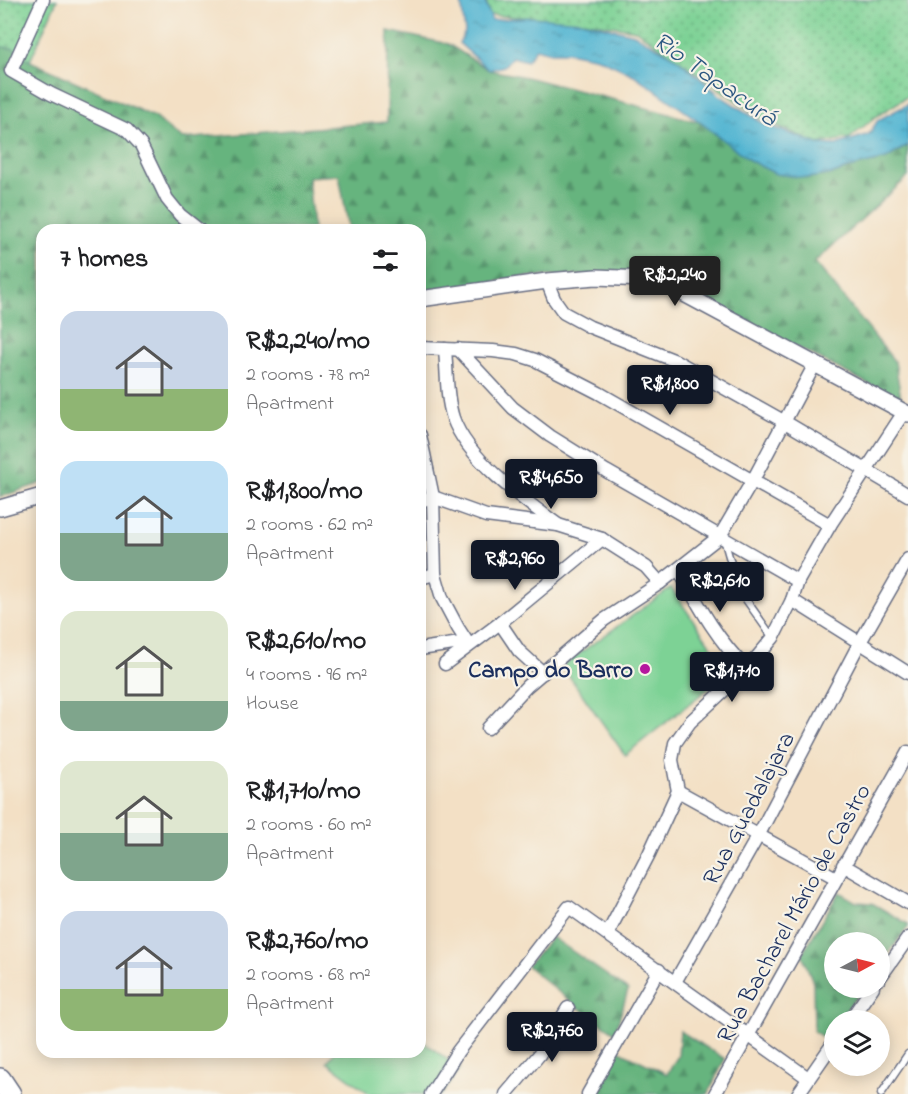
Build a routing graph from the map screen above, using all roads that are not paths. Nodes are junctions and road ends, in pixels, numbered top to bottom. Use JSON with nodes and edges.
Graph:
{"nodes":[{"id":1,"x":43,"y":0,"type":"edge"},
{"id":2,"x":191,"y":224,"type":"edge"},
{"id":3,"x":547,"y":281,"type":"junction"},
{"id":4,"x":426,"y":298,"type":"edge"},
{"id":5,"x":426,"y":348,"type":"edge"},
{"id":6,"x":452,"y":349,"type":"junction"},
{"id":7,"x":815,"y":364,"type":"junction"},
{"id":8,"x":906,"y":413,"type":"edge"},
{"id":9,"x":785,"y":422,"type":"junction"},
{"id":10,"x":426,"y":464,"type":"edge"},
{"id":11,"x":866,"y":469,"type":"junction"},
{"id":12,"x":753,"y":480,"type":"junction"},
{"id":13,"x":908,"y":495,"type":"edge"},
{"id":14,"x":433,"y":497,"type":"junction"},
{"id":15,"x":36,"y":498,"type":"edge"},
{"id":16,"x":426,"y":499,"type":"edge"},
{"id":17,"x":0,"y":508,"type":"edge"},
{"id":18,"x":558,"y":525,"type":"junction"},
{"id":19,"x":830,"y":525,"type":"junction"},
{"id":20,"x":722,"y":538,"type":"junction"},
{"id":21,"x":602,"y":539,"type":"junction"},
{"id":22,"x":908,"y":559,"type":"edge"},
{"id":23,"x":679,"y":570,"type":"junction"},
{"id":24,"x":435,"y":574,"type":"junction"},
{"id":25,"x":426,"y":576,"type":"edge"},
{"id":26,"x":798,"y":580,"type":"junction"},
{"id":27,"x":660,"y":583,"type":"junction"},
{"id":28,"x":792,"y":600,"type":"junction"},
{"id":29,"x":500,"y":623,"type":"junction"},
{"id":30,"x":773,"y":638,"type":"junction"},
{"id":31,"x":468,"y":643,"type":"junction"},
{"id":32,"x":859,"y":644,"type":"junction"},
{"id":33,"x":426,"y":648,"type":"edge"},
{"id":34,"x":445,"y":664,"type":"dead end"},
{"id":35,"x":747,"y":669,"type":"junction"},
{"id":36,"x":543,"y":673,"type":"junction"},
{"id":37,"x":908,"y":673,"type":"edge"},
{"id":38,"x":488,"y":728,"type":"dead end"},
{"id":39,"x":908,"y":752,"type":"edge"},
{"id":40,"x":678,"y":791,"type":"junction"},
{"id":41,"x":758,"y":836,"type":"junction"},
{"id":42,"x":843,"y":865,"type":"junction"},
{"id":43,"x":836,"y":878,"type":"junction"},
{"id":44,"x":908,"y":903,"type":"edge"},
{"id":45,"x":608,"y":933,"type":"junction"},
{"id":46,"x":908,"y":938,"type":"edge"},
{"id":47,"x":890,"y":963,"type":"edge"},
{"id":48,"x":659,"y":970,"type":"junction"},
{"id":49,"x":675,"y":982,"type":"junction"},
{"id":50,"x":568,"y":1008,"type":"dead end"},
{"id":51,"x":748,"y":1036,"type":"junction"},
{"id":52,"x":908,"y":1054,"type":"edge"},
{"id":53,"x":824,"y":1056,"type":"edge"},
{"id":54,"x":808,"y":1078,"type":"junction"},
{"id":55,"x":0,"y":1079,"type":"edge"},
{"id":56,"x":10,"y":1094,"type":"edge"},
{"id":57,"x":431,"y":1094,"type":"edge"},
{"id":58,"x":506,"y":1094,"type":"edge"},
{"id":59,"x":588,"y":1094,"type":"edge"},
{"id":60,"x":715,"y":1094,"type":"edge"},
{"id":61,"x":798,"y":1094,"type":"edge"},
{"id":62,"x":881,"y":1094,"type":"edge"}],
"edges":[{"from":1,"to":2,"type":"street"},
{"from":3,"to":4,"type":"street"},
{"from":3,"to":7,"type":"street"},
{"from":3,"to":9,"type":"street"},
{"from":5,"to":6,"type":"street"},
{"from":6,"to":12,"type":"street"},
{"from":6,"to":18,"type":"street"},
{"from":6,"to":20,"type":"street"},
{"from":7,"to":8,"type":"street"},
{"from":7,"to":9,"type":"street"},
{"from":8,"to":11,"type":"street"},
{"from":9,"to":11,"type":"street"},
{"from":9,"to":12,"type":"street"},
{"from":10,"to":14,"type":"street"},
{"from":11,"to":13,"type":"street"},
{"from":11,"to":19,"type":"street"},
{"from":12,"to":19,"type":"street"},
{"from":12,"to":20,"type":"street"},
{"from":14,"to":16,"type":"street"},
{"from":14,"to":18,"type":"street"},
{"from":14,"to":24,"type":"street"},
{"from":15,"to":17,"type":"street"},
{"from":18,"to":21,"type":"street"},
{"from":19,"to":26,"type":"street"},
{"from":20,"to":23,"type":"street"},
{"from":20,"to":26,"type":"street"},
{"from":20,"to":30,"type":"lane"},
{"from":21,"to":27,"type":"street"},
{"from":21,"to":29,"type":"street"},
{"from":22,"to":32,"type":"street","name":"Rua Guadalajara"},
{"from":23,"to":27,"type":"street"},
{"from":23,"to":35,"type":"street"},
{"from":24,"to":25,"type":"street"},
{"from":24,"to":31,"type":"street"},
{"from":26,"to":28,"type":"street"},
{"from":27,"to":36,"type":"street"},
{"from":28,"to":30,"type":"street"},
{"from":28,"to":32,"type":"street"},
{"from":29,"to":31,"type":"street"},
{"from":29,"to":36,"type":"street"},
{"from":30,"to":35,"type":"street"},
{"from":31,"to":33,"type":"street"},
{"from":31,"to":34,"type":"street"},
{"from":32,"to":37,"type":"street"},
{"from":32,"to":41,"type":"street","name":"Rua Guadalajara"},
{"from":35,"to":40,"type":"street"},
{"from":36,"to":38,"type":"street"},
{"from":39,"to":42,"type":"street","name":"Rua Bacharel Mário de Castro"},
{"from":40,"to":41,"type":"street"},
{"from":40,"to":45,"type":"street"},
{"from":41,"to":43,"type":"street"},
{"from":41,"to":49,"type":"street","name":"Rua Guadalajara"},
{"from":42,"to":43,"type":"street","name":"Rua Bacharel Mário de Castro"},
{"from":42,"to":44,"type":"street"},
{"from":43,"to":51,"type":"street","name":"Rua Bacharel Mário de Castro"},
{"from":45,"to":48,"type":"street"},
{"from":45,"to":57,"type":"street"},
{"from":46,"to":47,"type":"street"},
{"from":48,"to":49,"type":"street"},
{"from":48,"to":59,"type":"street"},
{"from":49,"to":51,"type":"street"},
{"from":50,"to":58,"type":"street"},
{"from":51,"to":54,"type":"street"},
{"from":51,"to":60,"type":"street","name":"Rua Bacharel Mário de Castro"},
{"from":52,"to":62,"type":"lane"},
{"from":53,"to":54,"type":"street"},
{"from":54,"to":61,"type":"street"},
{"from":55,"to":56,"type":"highway"}]}
